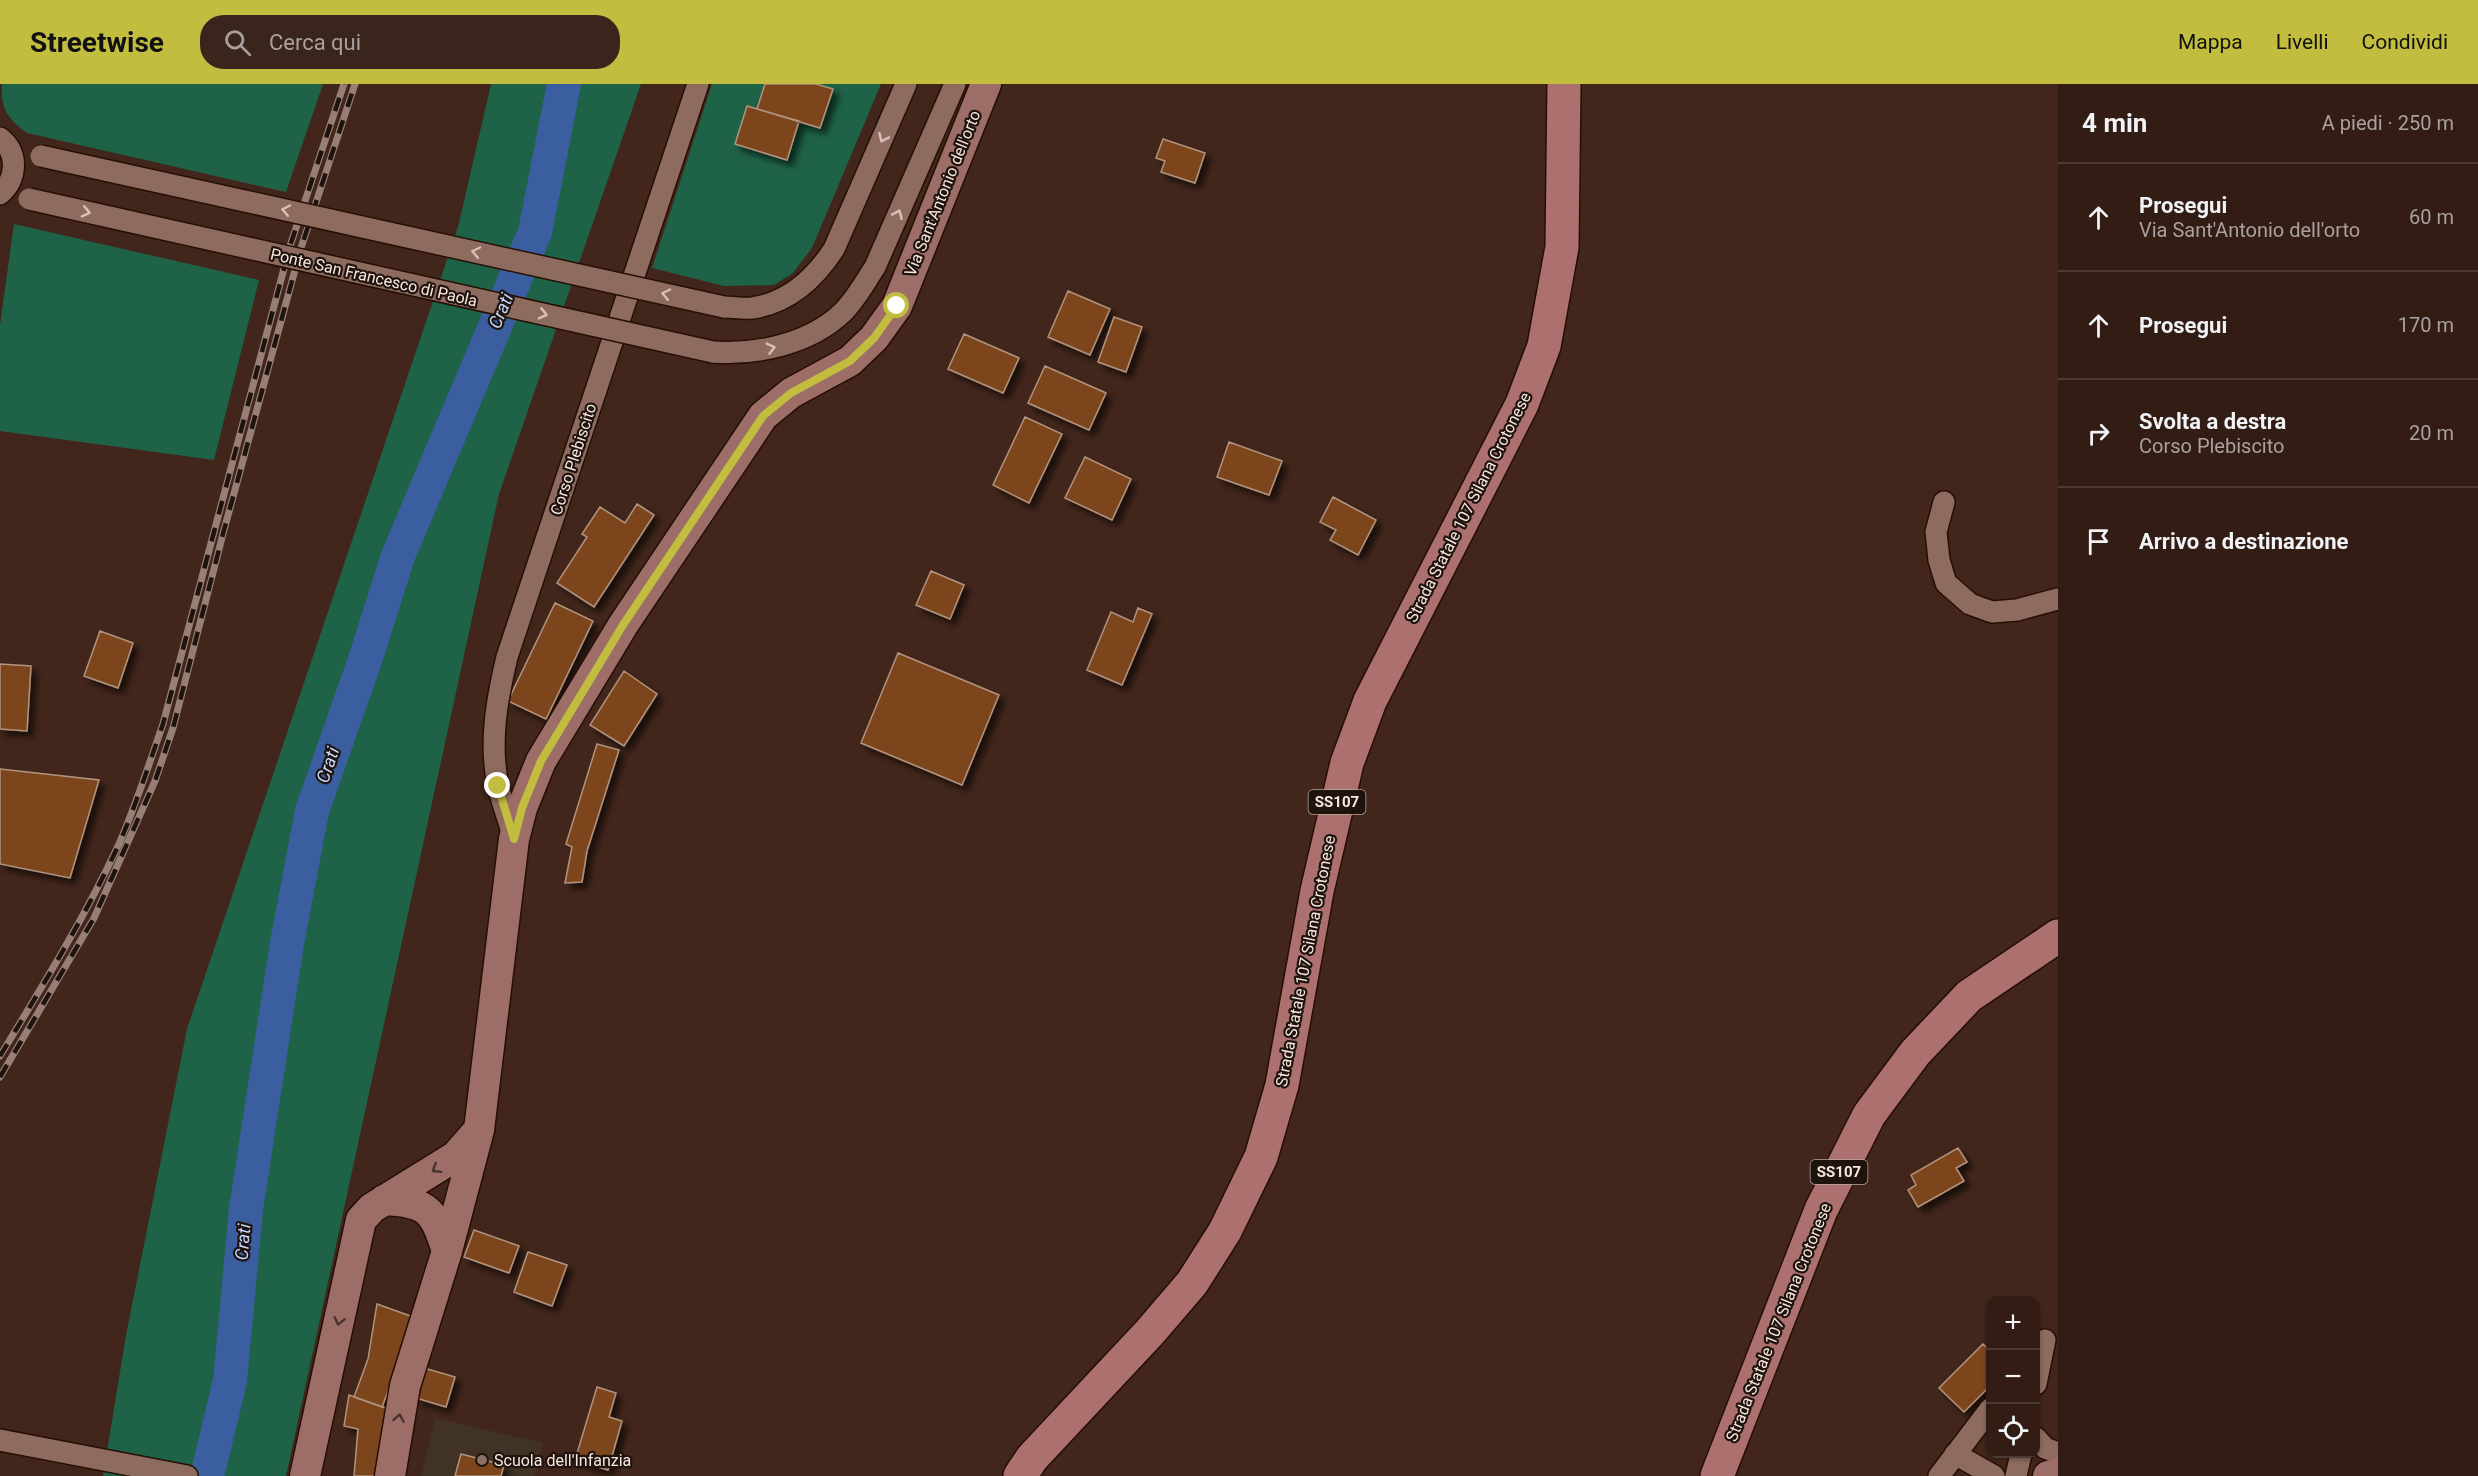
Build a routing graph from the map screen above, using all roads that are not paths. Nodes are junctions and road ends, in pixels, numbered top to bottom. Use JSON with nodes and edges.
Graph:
{"nodes":[{"id":1,"x":699,"y":84,"type":"edge"},
{"id":2,"x":906,"y":84,"type":"edge"},
{"id":3,"x":955,"y":84,"type":"edge"},
{"id":4,"x":986,"y":84,"type":"edge"},
{"id":5,"x":1564,"y":84,"type":"edge"},
{"id":6,"x":5,"y":144,"type":"edge"},
{"id":7,"x":1,"y":194,"type":"edge"},
{"id":8,"x":1944,"y":502,"type":"dead end"},
{"id":9,"x":2058,"y":598,"type":"edge"},
{"id":10,"x":514,"y":839,"type":"junction"},
{"id":11,"x":2058,"y":936,"type":"edge"},
{"id":12,"x":479,"y":1130,"type":"junction"},
{"id":13,"x":384,"y":1200,"type":"junction"},
{"id":14,"x":447,"y":1251,"type":"junction"},
{"id":15,"x":2046,"y":1339,"type":"edge"},
{"id":16,"x":2040,"y":1366,"type":"edge"},
{"id":17,"x":1986,"y":1414,"type":"edge"},
{"id":18,"x":9,"y":1441,"type":"edge"},
{"id":19,"x":2040,"y":1443,"type":"edge"},
{"id":20,"x":2058,"y":1453,"type":"edge"},
{"id":21,"x":1955,"y":1454,"type":"junction"},
{"id":22,"x":2020,"y":1458,"type":"edge"},
{"id":23,"x":2058,"y":1473,"type":"edge"},
{"id":24,"x":187,"y":1476,"type":"edge"},
{"id":25,"x":305,"y":1476,"type":"edge"},
{"id":26,"x":390,"y":1476,"type":"edge"},
{"id":27,"x":1020,"y":1476,"type":"edge"},
{"id":28,"x":1717,"y":1476,"type":"edge"},
{"id":29,"x":1939,"y":1476,"type":"edge"},
{"id":30,"x":1994,"y":1476,"type":"edge"},
{"id":31,"x":2016,"y":1476,"type":"edge"},
{"id":32,"x":2048,"y":1476,"type":"edge"}],
"edges":[{"from":1,"to":10,"type":"street","name":"Corso Plebiscito"},
{"from":2,"to":6,"type":"street","one_way":true,"bridge":true},
{"from":7,"to":3,"type":"street","name":"Ponte San Francesco di Paola","one_way":true,"bridge":true},
{"from":4,"to":10,"type":"street","name":"Via Sant'Antonio dell'orto"},
{"from":5,"to":27,"type":"main road","name":"Strada Statale 107 Silana Crotonese","number":"SS107"},
{"from":6,"to":7,"type":"street"},
{"from":8,"to":9,"type":"street"},
{"from":10,"to":12,"type":"street","name":"Via Sant'Antonio dell'orto"},
{"from":11,"to":28,"type":"main road","name":"Strada Statale 107 Silana Crotonese","number":"SS107"},
{"from":12,"to":13,"type":"street","one_way":true},
{"from":12,"to":14,"type":"street","name":"Via Sant'Antonio dell'orto"},
{"from":13,"to":14,"type":"street"},
{"from":13,"to":25,"type":"street","one_way":true},
{"from":26,"to":14,"type":"street","name":"Via Sant'Antonio dell'orto","one_way":true},
{"from":15,"to":16,"type":"street"},
{"from":17,"to":21,"type":"street"},
{"from":18,"to":24,"type":"street"},
{"from":19,"to":20,"type":"street"},
{"from":21,"to":29,"type":"street"},
{"from":21,"to":30,"type":"street"},
{"from":22,"to":31,"type":"street"},
{"from":23,"to":32,"type":"street"}]}
